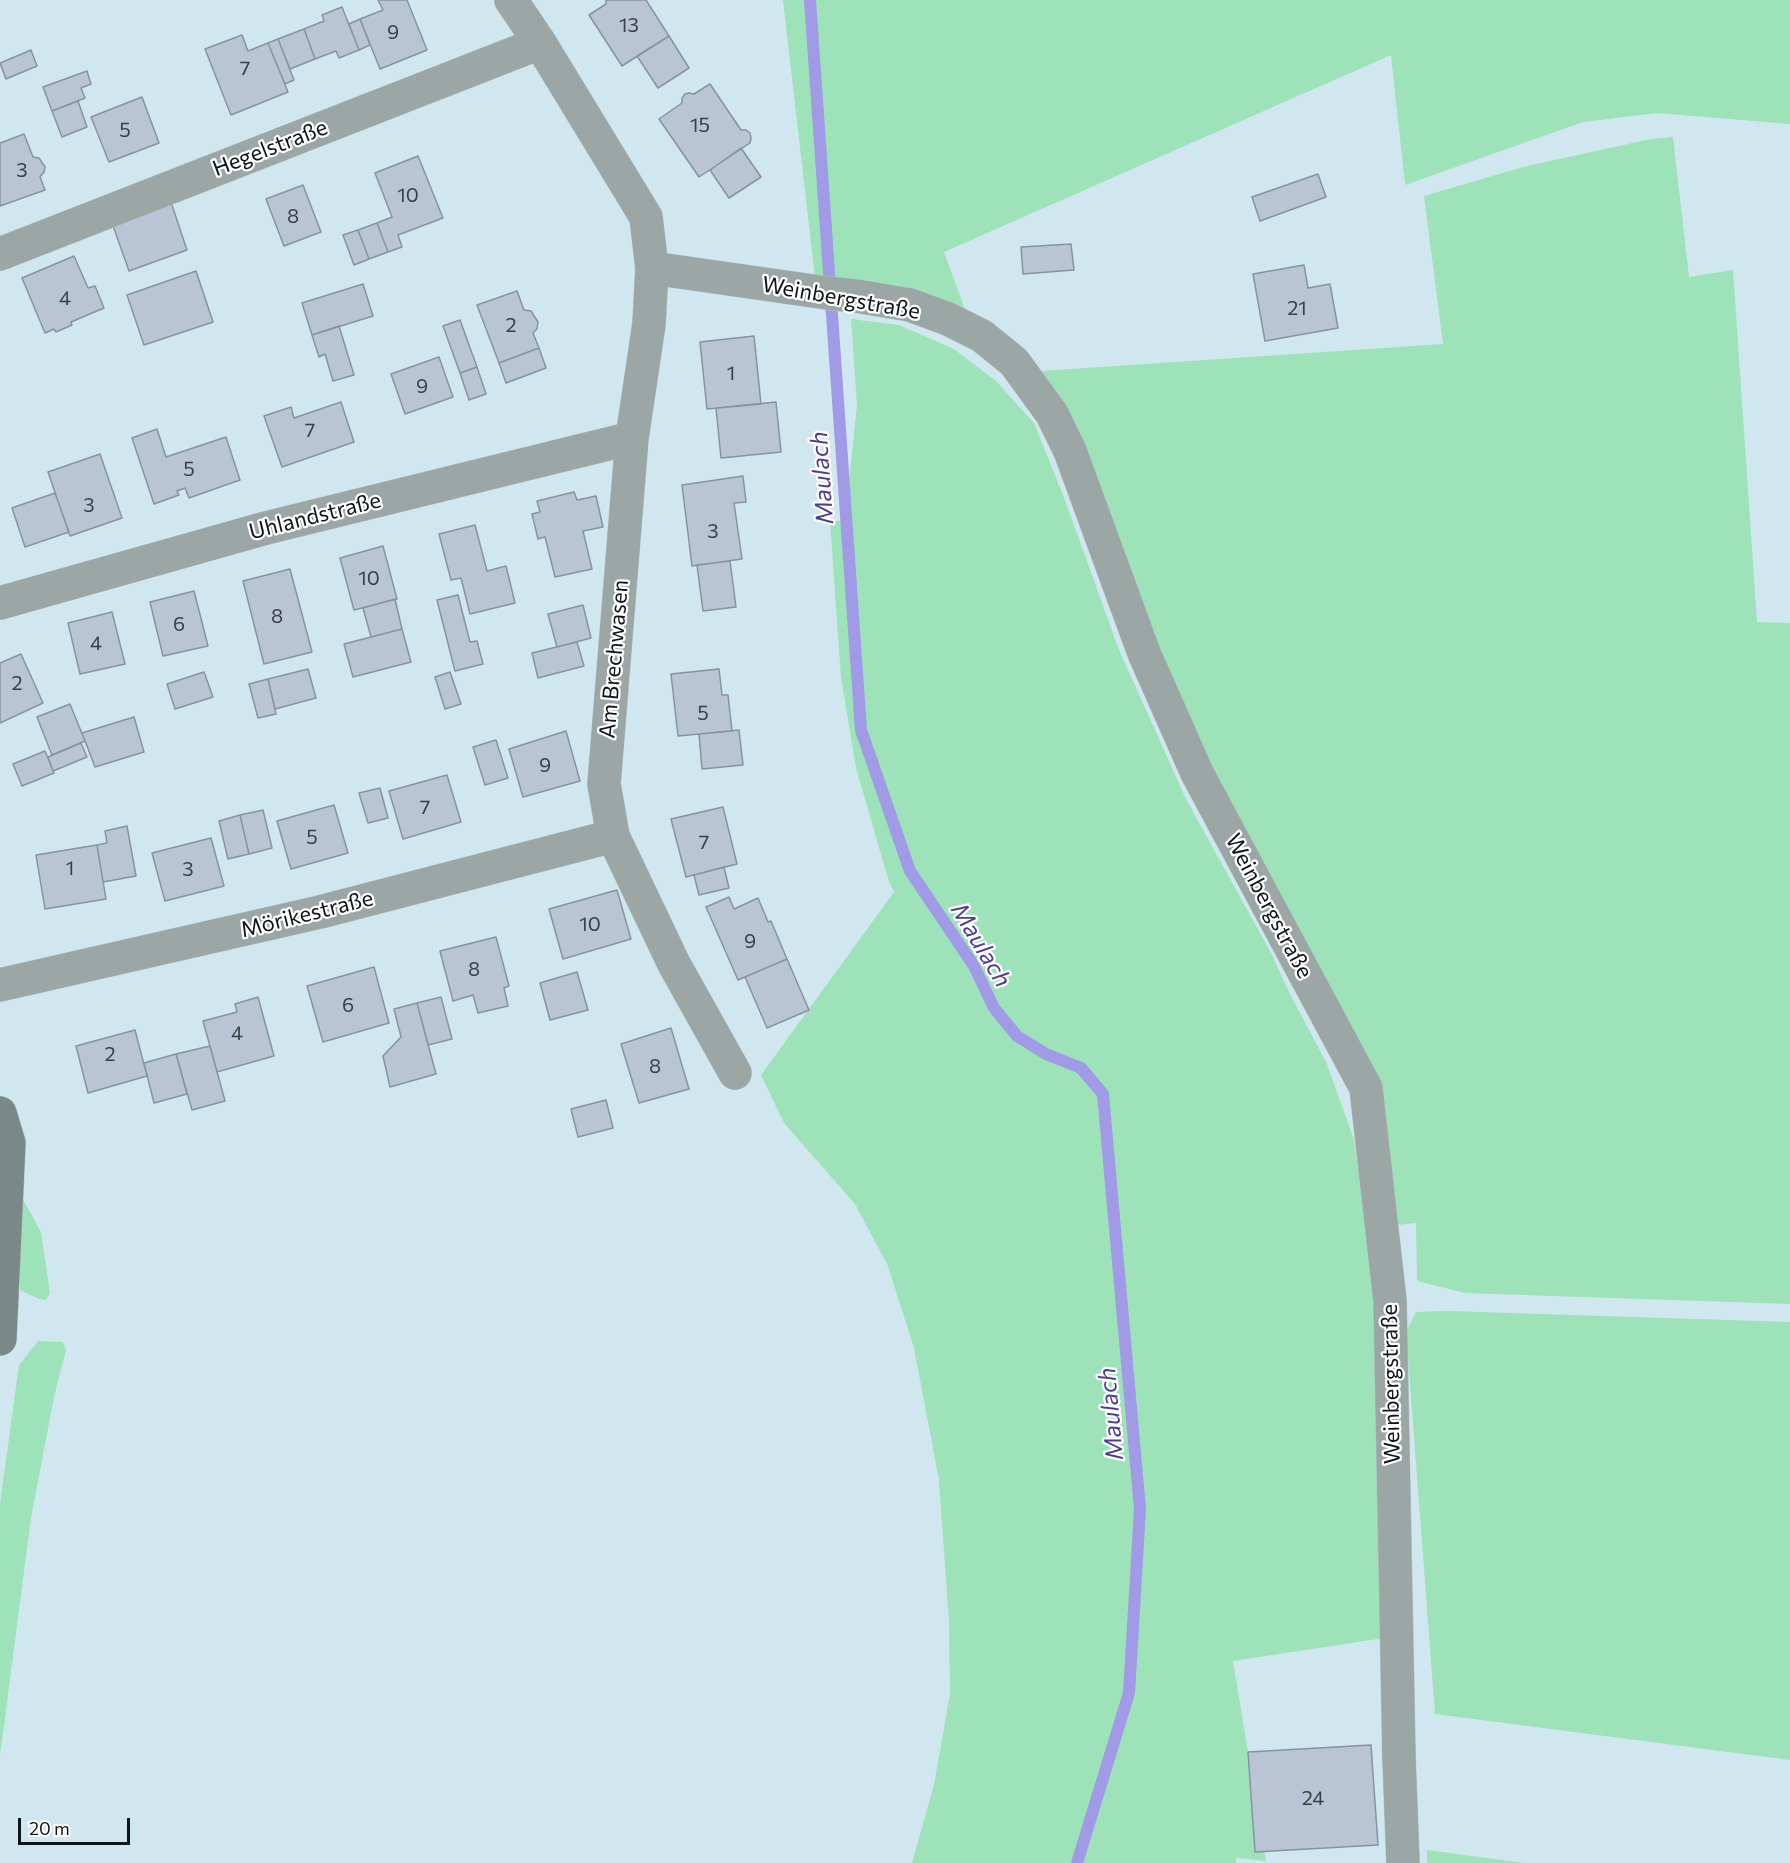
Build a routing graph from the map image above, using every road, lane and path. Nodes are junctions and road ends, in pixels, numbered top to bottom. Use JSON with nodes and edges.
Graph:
{"nodes":[{"id":1,"x":511,"y":0,"type":"edge"},
{"id":2,"x":540,"y":43,"type":"junction"},
{"id":3,"x":0,"y":254,"type":"edge"},
{"id":4,"x":652,"y":268,"type":"junction"},
{"id":5,"x":632,"y":438,"type":"junction"},
{"id":6,"x":0,"y":603,"type":"edge"},
{"id":7,"x":613,"y":836,"type":"junction"},
{"id":8,"x":0,"y":985,"type":"edge"},
{"id":9,"x":735,"y":1073,"type":"dead end"},
{"id":10,"x":0,"y":1113,"type":"edge"},
{"id":11,"x":0,"y":1340,"type":"edge"},
{"id":12,"x":1403,"y":1863,"type":"edge"}],
"edges":[{"from":1,"to":2,"type":"street"},
{"from":2,"to":3,"type":"street","name":"Hegelstraße"},
{"from":2,"to":4,"type":"street","name":"Am Brechwasen"},
{"from":4,"to":5,"type":"street","name":"Am Brechwasen"},
{"from":4,"to":12,"type":"street","name":"Weinbergstraße"},
{"from":5,"to":6,"type":"street","name":"Uhlandstraße"},
{"from":5,"to":7,"type":"street","name":"Am Brechwasen"},
{"from":7,"to":8,"type":"street","name":"Mörikestraße"},
{"from":7,"to":9,"type":"street","name":"Am Brechwasen"},
{"from":10,"to":11,"type":"main road"}]}
